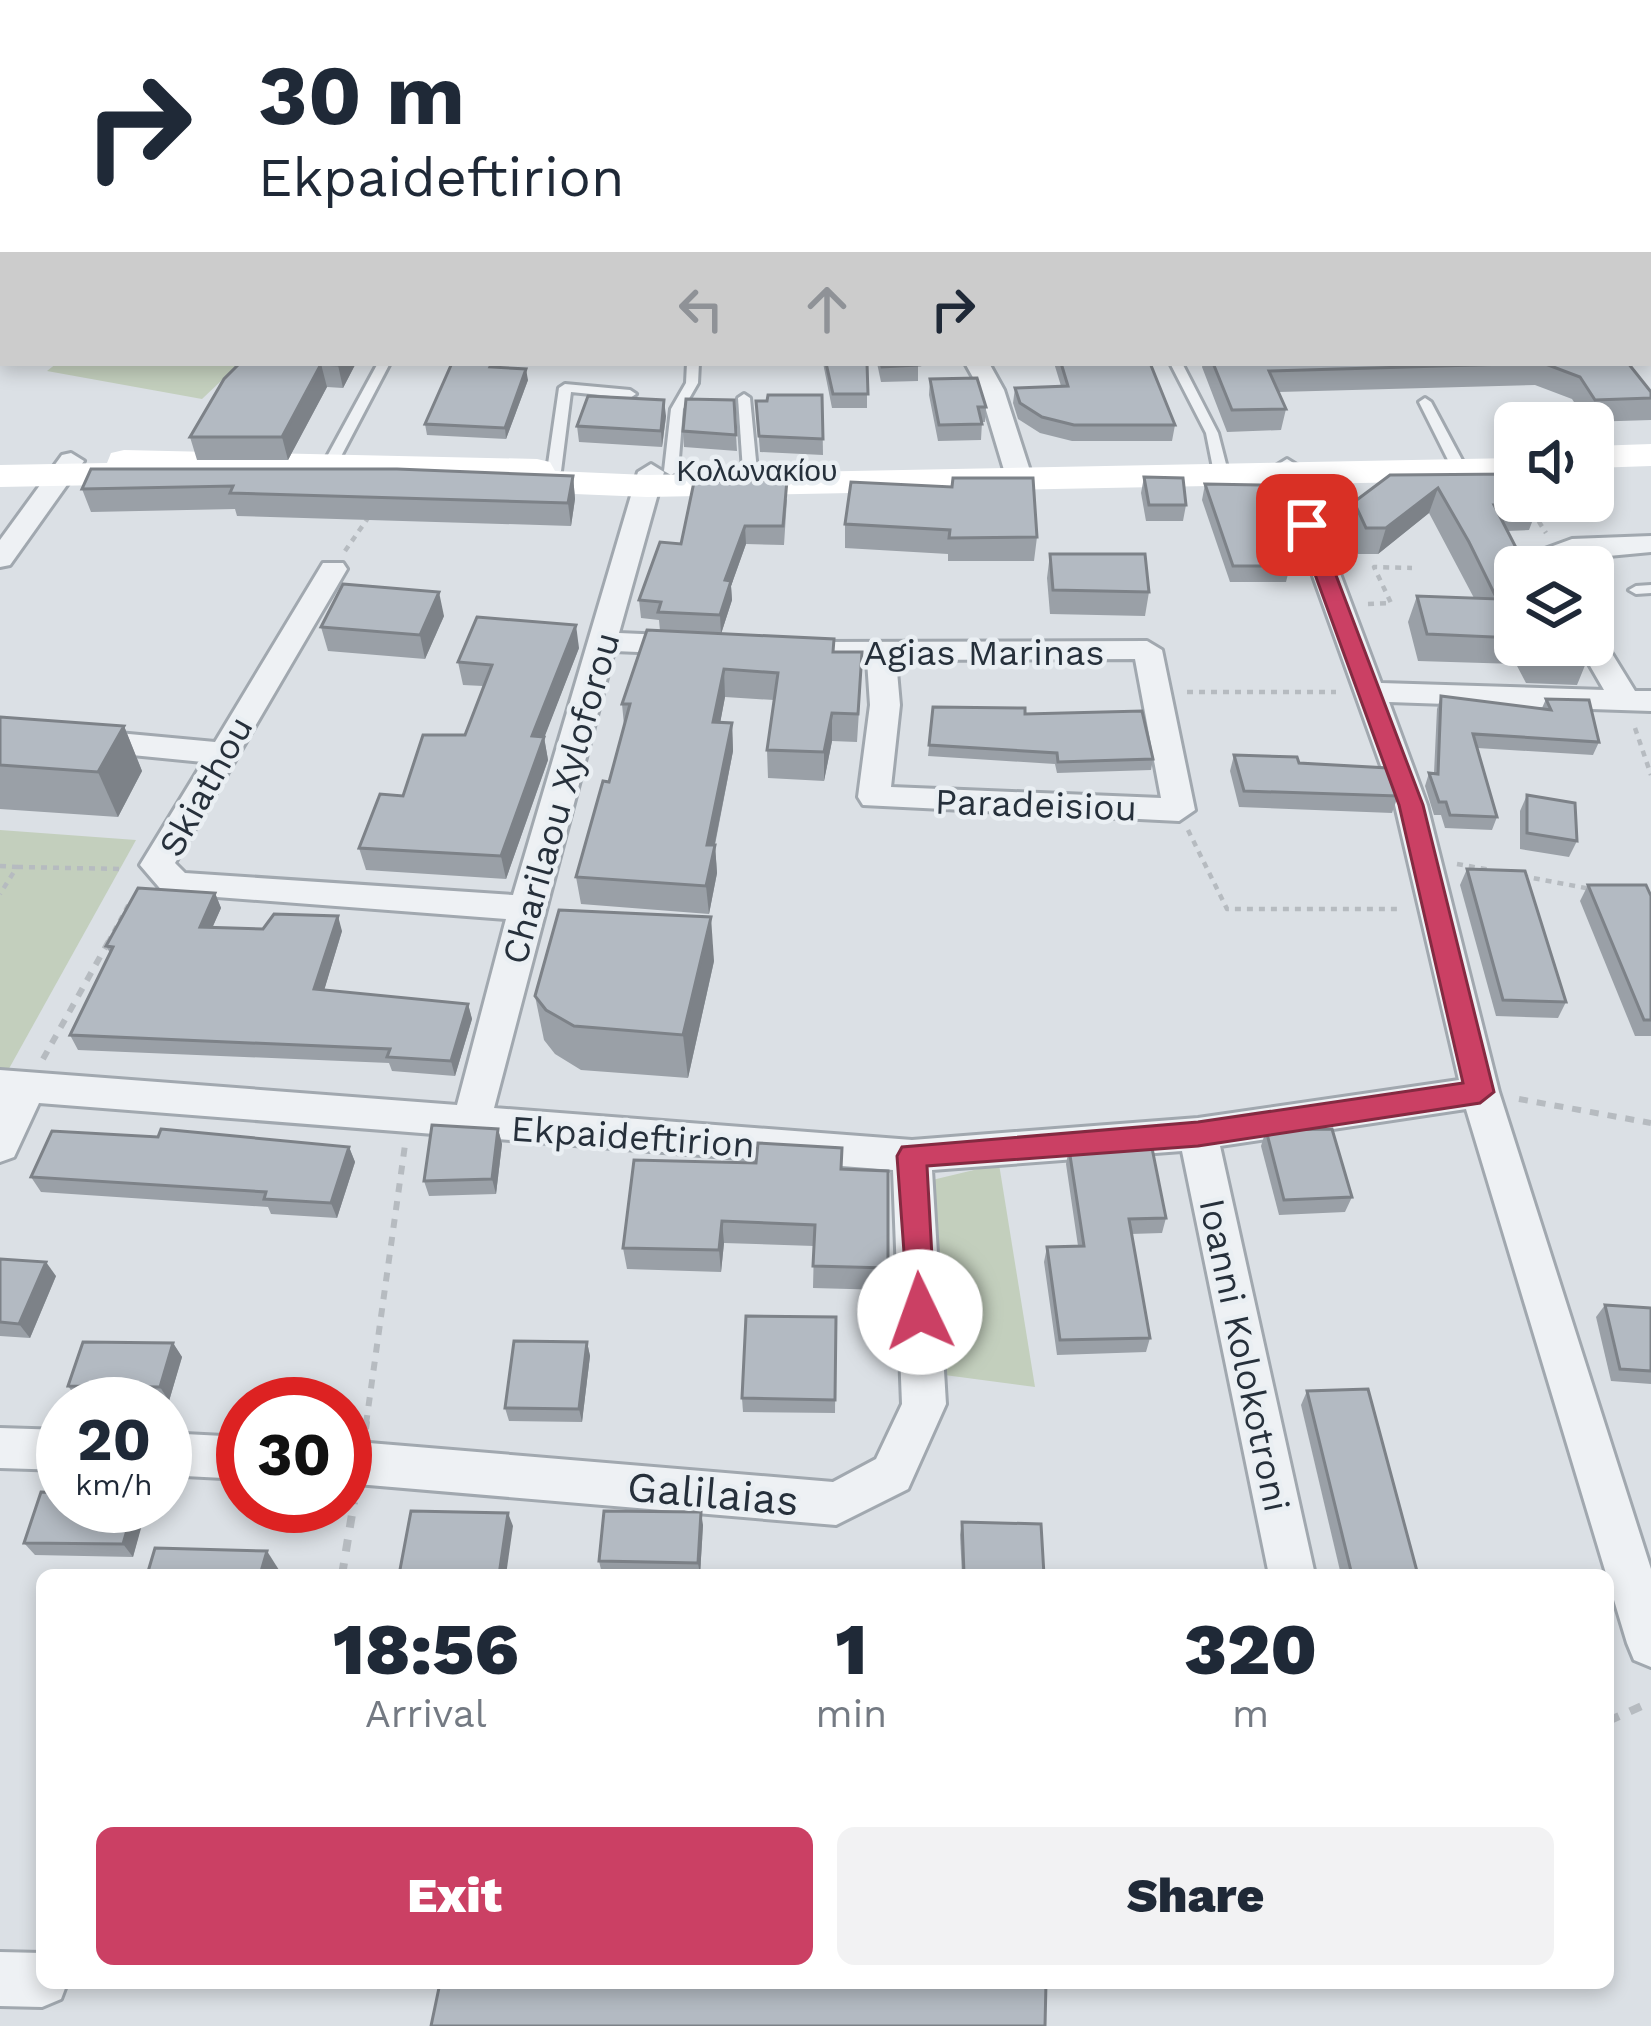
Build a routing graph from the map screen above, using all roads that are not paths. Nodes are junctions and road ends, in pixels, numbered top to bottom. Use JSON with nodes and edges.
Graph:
{"nodes":[{"id":1,"x":382,"y":366,"type":"edge"},
{"id":2,"x":693,"y":366,"type":"edge"},
{"id":3,"x":979,"y":366,"type":"edge"},
{"id":4,"x":1178,"y":366,"type":"edge"},
{"id":5,"x":630,"y":394,"type":"edge"},
{"id":6,"x":744,"y":398,"type":"dead end"},
{"id":7,"x":1425,"y":402,"type":"dead end"},
{"id":8,"x":1651,"y":454,"type":"edge"},
{"id":9,"x":1614,"y":456,"type":"edge"},
{"id":10,"x":1494,"y":461,"type":"edge"},
{"id":11,"x":0,"y":462,"type":"edge"},
{"id":12,"x":1456,"y":462,"type":"junction"},
{"id":13,"x":330,"y":464,"type":"junction"},
{"id":14,"x":67,"y":466,"type":"junction"},
{"id":15,"x":1651,"y":466,"type":"edge"},
{"id":16,"x":1614,"y":467,"type":"edge"},
{"id":17,"x":1220,"y":468,"type":"junction"},
{"id":18,"x":1494,"y":470,"type":"edge"},
{"id":19,"x":554,"y":471,"type":"junction"},
{"id":20,"x":750,"y":471,"type":"junction"},
{"id":21,"x":1288,"y":472,"type":"junction"},
{"id":22,"x":1019,"y":475,"type":"junction"},
{"id":23,"x":0,"y":476,"type":"edge"},
{"id":24,"x":657,"y":476,"type":"junction"},
{"id":25,"x":1651,"y":544,"type":"edge"},
{"id":26,"x":1598,"y":546,"type":"edge"},
{"id":27,"x":0,"y":559,"type":"edge"},
{"id":28,"x":333,"y":569,"type":"road end"},
{"id":29,"x":606,"y":642,"type":"junction"},
{"id":30,"x":722,"y":647,"type":"edge"},
{"id":31,"x":790,"y":650,"type":"edge"},
{"id":32,"x":1147,"y":650,"type":"joint"},
{"id":33,"x":881,"y":655,"type":"junction"},
{"id":34,"x":1610,"y":666,"type":"edge"},
{"id":35,"x":1366,"y":692,"type":"junction"},
{"id":36,"x":1638,"y":701,"type":"edge"},
{"id":37,"x":0,"y":732,"type":"edge"},
{"id":38,"x":221,"y":753,"type":"junction"},
{"id":39,"x":526,"y":908,"type":"junction"},
{"id":40,"x":14,"y":1086,"type":"edge"},
{"id":41,"x":1480,"y":1092,"type":"junction"},
{"id":42,"x":471,"y":1124,"type":"junction"},
{"id":43,"x":1198,"y":1134,"type":"junction"},
{"id":44,"x":0,"y":1146,"type":"edge"},
{"id":45,"x":912,"y":1156,"type":"junction"},
{"id":46,"x":0,"y":1448,"type":"edge"},
{"id":47,"x":36,"y":1449,"type":"edge"},
{"id":48,"x":372,"y":1464,"type":"edge"},
{"id":49,"x":1291,"y":1569,"type":"edge"},
{"id":50,"x":1651,"y":1643,"type":"edge"},
{"id":51,"x":0,"y":1978,"type":"edge"},
{"id":52,"x":36,"y":1980,"type":"edge"}],
"edges":[{"from":1,"to":13,"type":"lane"},
{"from":2,"to":24,"type":"lane"},
{"from":3,"to":22,"type":"street"},
{"from":4,"to":17,"type":"lane"},
{"from":5,"to":19,"type":"lane"},
{"from":6,"to":20,"type":"lane"},
{"from":7,"to":12,"type":"lane"},
{"from":8,"to":9,"type":"main road"},
{"from":10,"to":12,"type":"main road","name":"Κολωνακίου"},
{"from":11,"to":14,"type":"main road","name":"Κολωνακίου"},
{"from":12,"to":21,"type":"main road","name":"Κολωνακίου"},
{"from":13,"to":14,"type":"main road","name":"Κολωνακίου"},
{"from":13,"to":19,"type":"main road","name":"Κολωνακίου"},
{"from":14,"to":23,"type":"main road","name":"Κολωνακίου"},
{"from":14,"to":24,"type":"main road","name":"Κολωνακίου"},
{"from":14,"to":27,"type":"street"},
{"from":15,"to":16,"type":"main road"},
{"from":17,"to":21,"type":"main road","name":"Κολωνακίου"},
{"from":17,"to":22,"type":"main road","name":"Κολωνακίου"},
{"from":18,"to":21,"type":"main road","name":"Κολωνακίου"},
{"from":19,"to":24,"type":"main road","name":"Κολωνακίου"},
{"from":20,"to":22,"type":"main road","name":"Κολωνακίου"},
{"from":20,"to":24,"type":"main road","name":"Κολωνακίου"},
{"from":21,"to":22,"type":"main road","name":"Κολωνακίου"},
{"from":21,"to":35,"type":"street"},
{"from":22,"to":24,"type":"main road","name":"Κολωνακίου"},
{"from":24,"to":29,"type":"street","name":"Charilaou Xyloforou"},
{"from":25,"to":26,"type":"street"},
{"from":28,"to":38,"type":"street","name":"Skiathou"},
{"from":29,"to":30,"type":"street"},
{"from":29,"to":39,"type":"street","name":"Charilaou Xyloforou"},
{"from":31,"to":33,"type":"street","name":"Agias Marinas"},
{"from":32,"to":33,"type":"street","name":"Agias Marinas"},
{"from":32,"to":33,"type":"street","name":"Paradeisiou"},
{"from":34,"to":36,"type":"street"},
{"from":35,"to":36,"type":"street"},
{"from":35,"to":41,"type":"street"},
{"from":37,"to":38,"type":"street"},
{"from":38,"to":39,"type":"street","name":"Skiathou"},
{"from":39,"to":42,"type":"street","name":"Charilaou Xyloforou"},
{"from":40,"to":42,"type":"street","name":"Ekpaideftirion"},
{"from":40,"to":44,"type":"street"},
{"from":41,"to":43,"type":"street","name":"Ekpaideftirion"},
{"from":41,"to":50,"type":"street"},
{"from":42,"to":45,"type":"street","name":"Ekpaideftirion"},
{"from":43,"to":45,"type":"street","name":"Ekpaideftirion"},
{"from":43,"to":49,"type":"street","name":"Ioanni Kolokotroni"},
{"from":45,"to":48,"type":"street","name":"Galilaias"},
{"from":46,"to":47,"type":"street"},
{"from":51,"to":52,"type":"street"}]}
